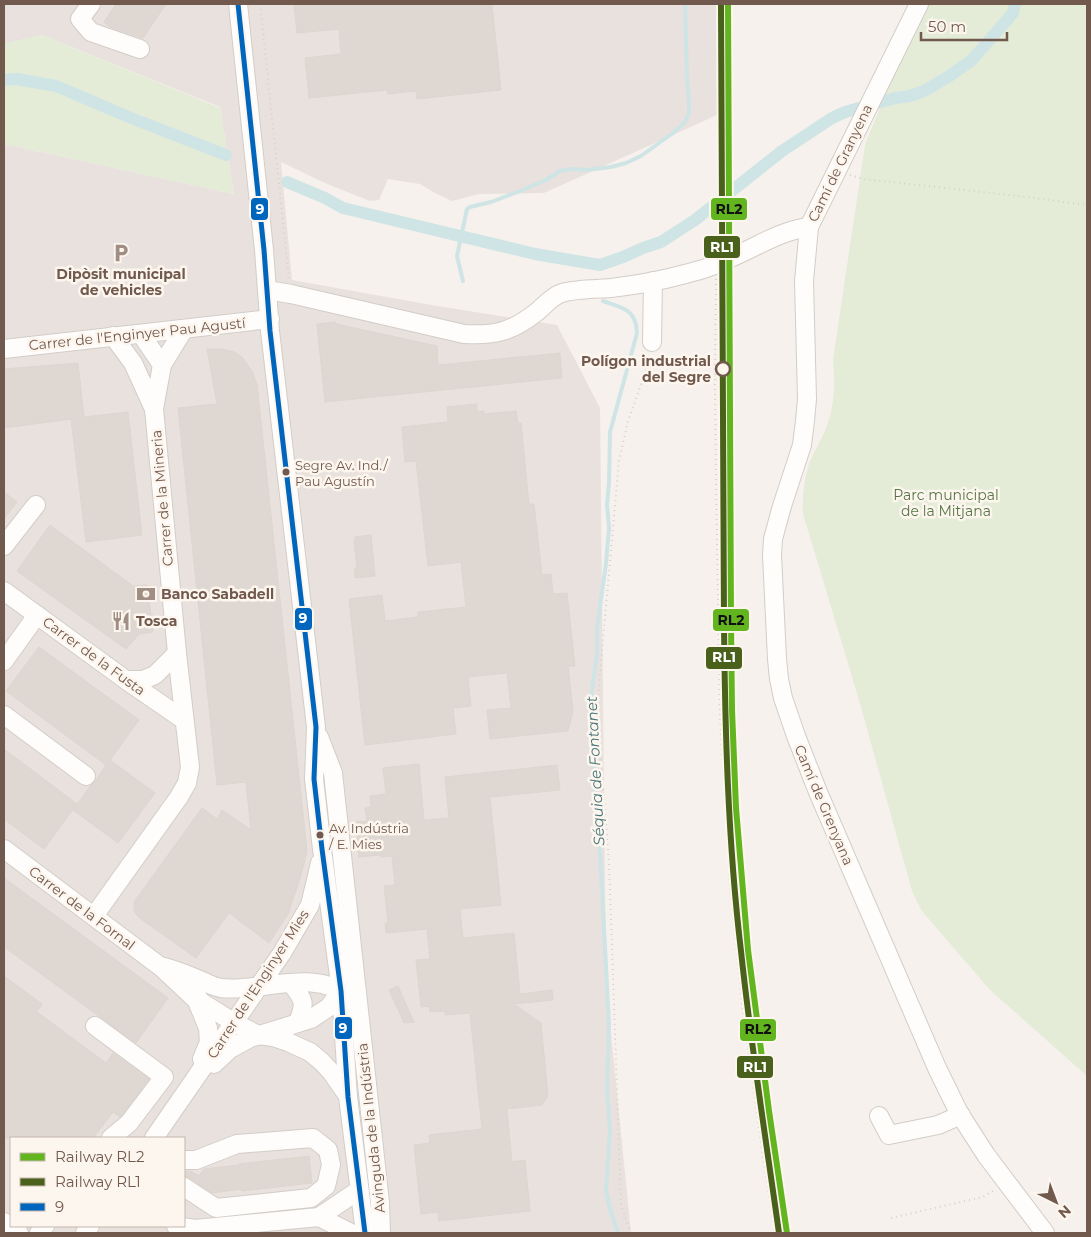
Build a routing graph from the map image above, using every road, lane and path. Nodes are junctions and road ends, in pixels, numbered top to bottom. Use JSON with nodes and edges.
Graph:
{"nodes":[{"id":1,"x":91,"y":4,"type":"edge"},
{"id":2,"x":238,"y":4,"type":"edge"},
{"id":3,"x":260,"y":4,"type":"edge"},
{"id":4,"x":919,"y":4,"type":"edge"},
{"id":5,"x":140,"y":48,"type":"dead end"},
{"id":6,"x":836,"y":172,"type":"junction"},
{"id":7,"x":1087,"y":205,"type":"edge"},
{"id":8,"x":809,"y":227,"type":"junction"},
{"id":9,"x":716,"y":264,"type":"junction"},
{"id":10,"x":653,"y":281,"type":"junction"},
{"id":11,"x":267,"y":290,"type":"junction"},
{"id":12,"x":291,"y":294,"type":"junction"},
{"id":13,"x":270,"y":319,"type":"junction"},
{"id":14,"x":184,"y":329,"type":"junction"},
{"id":15,"x":806,"y":333,"type":"joint"},
{"id":16,"x":141,"y":334,"type":"junction"},
{"id":17,"x":113,"y":336,"type":"junction"},
{"id":18,"x":652,"y":342,"type":"joint"},
{"id":19,"x":4,"y":348,"type":"edge"},
{"id":20,"x":133,"y":363,"type":"junction"},
{"id":21,"x":161,"y":372,"type":"junction"},
{"id":22,"x":141,"y":381,"type":"junction"},
{"id":23,"x":154,"y":409,"type":"junction"},
{"id":24,"x":36,"y":505,"type":"dead end"},
{"id":25,"x":4,"y":546,"type":"edge"},
{"id":26,"x":4,"y":591,"type":"edge"},
{"id":27,"x":37,"y":615,"type":"junction"},
{"id":28,"x":176,"y":653,"type":"junction"},
{"id":29,"x":4,"y":661,"type":"edge"},
{"id":30,"x":126,"y":680,"type":"junction"},
{"id":31,"x":4,"y":715,"type":"edge"},
{"id":32,"x":184,"y":720,"type":"junction"},
{"id":33,"x":316,"y":727,"type":"junction"},
{"id":34,"x":86,"y":776,"type":"dead end"},
{"id":35,"x":4,"y":849,"type":"edge"},
{"id":36,"x":322,"y":849,"type":"junction"},
{"id":37,"x":94,"y":916,"type":"junction"},
{"id":38,"x":161,"y":967,"type":"junction"},
{"id":39,"x":355,"y":967,"type":"junction"},
{"id":40,"x":208,"y":983,"type":"junction"},
{"id":41,"x":291,"y":983,"type":"junction"},
{"id":42,"x":259,"y":987,"type":"junction"},
{"id":43,"x":341,"y":991,"type":"junction"},
{"id":44,"x":196,"y":999,"type":"junction"},
{"id":45,"x":359,"y":1010,"type":"junction"},
{"id":46,"x":234,"y":1022,"type":"junction"},
{"id":47,"x":298,"y":1022,"type":"junction"},
{"id":48,"x":95,"y":1026,"type":"dead end"},
{"id":49,"x":258,"y":1034,"type":"junction"},
{"id":50,"x":191,"y":1085,"type":"junction"},
{"id":51,"x":348,"y":1097,"type":"junction"},
{"id":52,"x":961,"y":1115,"type":"junction"},
{"id":53,"x":879,"y":1116,"type":"dead end"},
{"id":54,"x":112,"y":1137,"type":"edge"},
{"id":55,"x":155,"y":1137,"type":"edge"},
{"id":56,"x":185,"y":1160,"type":"edge"},
{"id":57,"x":1007,"y":1183,"type":"junction"},
{"id":58,"x":185,"y":1188,"type":"edge"},
{"id":59,"x":359,"y":1190,"type":"junction"},
{"id":60,"x":319,"y":1217,"type":"junction"},
{"id":61,"x":891,"y":1218,"type":"dead end"},
{"id":62,"x":182,"y":1227,"type":"edge"},
{"id":63,"x":351,"y":1233,"type":"edge"},
{"id":64,"x":365,"y":1233,"type":"edge"},
{"id":65,"x":381,"y":1233,"type":"edge"},
{"id":66,"x":631,"y":1233,"type":"edge"},
{"id":67,"x":775,"y":1233,"type":"edge"},
{"id":68,"x":1045,"y":1233,"type":"edge"}],
"edges":[{"from":1,"to":5,"type":"street"},
{"from":2,"to":11,"type":"street","name":"Avinguda de la Indústria"},
{"from":3,"to":12,"type":"path"},
{"from":4,"to":6,"type":"street","name":"Camí de Granyena"},
{"from":6,"to":7,"type":"path"},
{"from":6,"to":8,"type":"street","name":"Camí de Granyena"},
{"from":8,"to":9,"type":"street"},
{"from":8,"to":15,"type":"street","name":"Camí de Granyena"},
{"from":9,"to":10,"type":"street"},
{"from":9,"to":67,"type":"path"},
{"from":10,"to":12,"type":"street"},
{"from":10,"to":18,"type":"street"},
{"from":11,"to":12,"type":"street"},
{"from":11,"to":13,"type":"street","name":"Avinguda de la Indústria"},
{"from":13,"to":14,"type":"street","name":"Carrer de l'Enginyer Pau Agustí"},
{"from":13,"to":33,"type":"street","name":"Avinguda de la Indústria"},
{"from":14,"to":16,"type":"street","name":"Carrer de l'Enginyer Pau Agustí"},
{"from":14,"to":21,"type":"street","name":"Carrer de la Mineria"},
{"from":15,"to":52,"type":"street","name":"Camí de Grenyana"},
{"from":16,"to":17,"type":"street","name":"Carrer de l'Enginyer Pau Agustí"},
{"from":16,"to":20,"type":"street"},
{"from":16,"to":21,"type":"street"},
{"from":17,"to":19,"type":"street","name":"Carrer de l'Enginyer Pau Agustí"},
{"from":17,"to":20,"type":"street","name":"Carrer de la Mineria"},
{"from":18,"to":66,"type":"path"},
{"from":20,"to":22,"type":"street","name":"Carrer de la Mineria"},
{"from":21,"to":22,"type":"street"},
{"from":21,"to":23,"type":"street","name":"Carrer de la Mineria"},
{"from":22,"to":23,"type":"street","name":"Carrer de la Mineria"},
{"from":23,"to":28,"type":"street","name":"Carrer de la Mineria"},
{"from":24,"to":25,"type":"street"},
{"from":26,"to":27,"type":"street","name":"Carrer de la Fusta"},
{"from":27,"to":29,"type":"street"},
{"from":27,"to":30,"type":"street","name":"Carrer de la Fusta"},
{"from":28,"to":30,"type":"street"},
{"from":28,"to":32,"type":"street","name":"Carrer de la Mineria"},
{"from":30,"to":32,"type":"street","name":"Carrer de la Fusta"},
{"from":31,"to":34,"type":"street"},
{"from":32,"to":37,"type":"street","name":"Carrer de la Mineria"},
{"from":33,"to":36,"type":"street","name":"Avinguda de la Indústria"},
{"from":33,"to":39,"type":"street","name":"Avinguda de la Indústria"},
{"from":35,"to":37,"type":"street","name":"Carrer de la Fornal"},
{"from":36,"to":42,"type":"street","name":"Carrer de l'Enginyer Mies"},
{"from":36,"to":43,"type":"street","name":"Avinguda de la Indústria"},
{"from":37,"to":38,"type":"street","name":"Carrer de la Fornal"},
{"from":38,"to":40,"type":"street","name":"Carrer de la Fornal"},
{"from":38,"to":44,"type":"street","name":"Carrer de la Fornal"},
{"from":39,"to":43,"type":"street","name":"Carrer de l'Enginyer Mies"},
{"from":39,"to":45,"type":"street","name":"Avinguda de la Indústria"},
{"from":40,"to":42,"type":"street","name":"Carrer de la Fornal"},
{"from":40,"to":44,"type":"street"},
{"from":41,"to":42,"type":"street","name":"Carrer de la Fornal"},
{"from":41,"to":43,"type":"street","name":"Carrer de la Fornal"},
{"from":41,"to":47,"type":"street","name":"Carrer de l'Enginyer Mies"},
{"from":42,"to":46,"type":"street","name":"Carrer de l'Enginyer Mies"},
{"from":43,"to":45,"type":"street","name":"Carrer de la Fornal"},
{"from":43,"to":47,"type":"street","name":"Carrer de l'Enginyer Mies"},
{"from":43,"to":51,"type":"street","name":"Avinguda de la Indústria"},
{"from":44,"to":46,"type":"street","name":"Carrer de la Fornal"},
{"from":44,"to":50,"type":"street"},
{"from":45,"to":65,"type":"street","name":"Avinguda de la Indústria"},
{"from":46,"to":49,"type":"street","name":"Carrer de la Fornal"},
{"from":46,"to":50,"type":"street","name":"Carrer de l'Enginyer Mies"},
{"from":47,"to":49,"type":"street","name":"Carrer de l'Enginyer Mies"},
{"from":48,"to":54,"type":"street"},
{"from":49,"to":50,"type":"street","name":"Carrer de l'Enginyer Mies"},
{"from":49,"to":51,"type":"street","name":"Carrer de la Fornal"},
{"from":50,"to":55,"type":"street","name":"Carrer de l'Enginyer Mies"},
{"from":51,"to":59,"type":"street","name":"Avinguda de la Indústria"},
{"from":52,"to":53,"type":"street"},
{"from":52,"to":57,"type":"street","name":"Camí de Grenyana"},
{"from":56,"to":58,"type":"street"},
{"from":57,"to":61,"type":"path"},
{"from":57,"to":68,"type":"street","name":"Camí de Grenyana"},
{"from":59,"to":60,"type":"street"},
{"from":59,"to":64,"type":"street","name":"Avinguda de la Indústria"},
{"from":60,"to":62,"type":"street"},
{"from":60,"to":63,"type":"street"}]}
